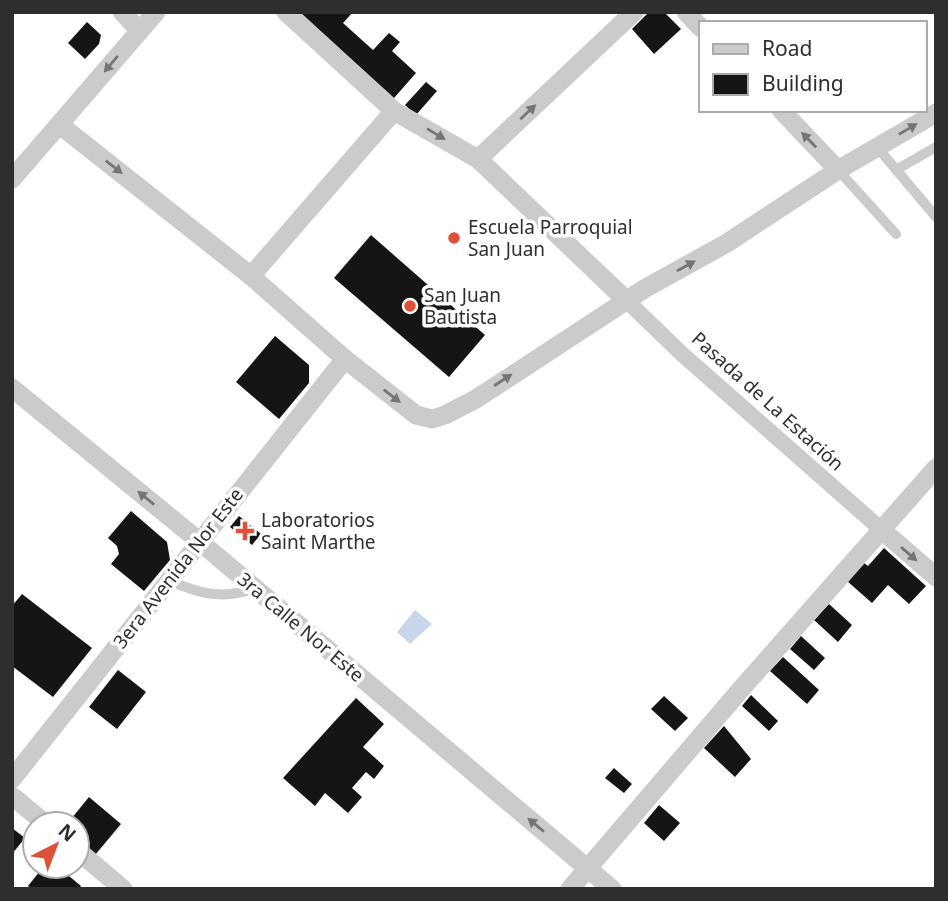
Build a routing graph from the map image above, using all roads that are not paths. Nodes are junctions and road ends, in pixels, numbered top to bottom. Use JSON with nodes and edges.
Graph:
{"nodes":[{"id":1,"x":122,"y":12,"type":"edge"},
{"id":2,"x":156,"y":12,"type":"edge"},
{"id":3,"x":286,"y":12,"type":"edge"},
{"id":4,"x":634,"y":12,"type":"edge"},
{"id":5,"x":686,"y":12,"type":"edge"},
{"id":6,"x":699,"y":26,"type":"edge"},
{"id":7,"x":139,"y":30,"type":"junction"},
{"id":8,"x":394,"y":111,"type":"junction"},
{"id":9,"x":782,"y":112,"type":"edge"},
{"id":10,"x":936,"y":113,"type":"edge"},
{"id":11,"x":60,"y":125,"type":"junction"},
{"id":12,"x":877,"y":147,"type":"junction"},
{"id":13,"x":936,"y":147,"type":"edge"},
{"id":14,"x":478,"y":159,"type":"junction"},
{"id":15,"x":838,"y":170,"type":"junction"},
{"id":16,"x":896,"y":170,"type":"junction"},
{"id":17,"x":12,"y":179,"type":"edge"},
{"id":18,"x":936,"y":217,"type":"edge"},
{"id":19,"x":896,"y":234,"type":"dead end"},
{"id":20,"x":251,"y":276,"type":"junction"},
{"id":21,"x":627,"y":301,"type":"junction"},
{"id":22,"x":345,"y":359,"type":"junction"},
{"id":23,"x":12,"y":388,"type":"edge"},
{"id":24,"x":936,"y":468,"type":"edge"},
{"id":25,"x":883,"y":531,"type":"junction"},
{"id":26,"x":199,"y":541,"type":"junction"},
{"id":27,"x":936,"y":577,"type":"edge"},
{"id":28,"x":169,"y":579,"type":"junction"},
{"id":29,"x":255,"y":588,"type":"junction"},
{"id":30,"x":12,"y":779,"type":"edge"},
{"id":31,"x":12,"y":796,"type":"edge"},
{"id":32,"x":29,"y":810,"type":"edge"},
{"id":33,"x":91,"y":862,"type":"edge"},
{"id":34,"x":588,"y":869,"type":"junction"},
{"id":35,"x":123,"y":889,"type":"edge"},
{"id":36,"x":570,"y":889,"type":"edge"},
{"id":37,"x":612,"y":889,"type":"edge"}],
"edges":[{"from":1,"to":7,"type":"street"},
{"from":2,"to":7,"type":"street"},
{"from":3,"to":8,"type":"street"},
{"from":14,"to":4,"type":"street","one_way":true},
{"from":5,"to":6,"type":"street"},
{"from":7,"to":11,"type":"street","one_way":true},
{"from":8,"to":14,"type":"street","one_way":true},
{"from":8,"to":20,"type":"street"},
{"from":15,"to":9,"type":"street","one_way":true},
{"from":12,"to":10,"type":"street","one_way":true},
{"from":11,"to":17,"type":"street"},
{"from":11,"to":20,"type":"street","one_way":true},
{"from":12,"to":15,"type":"street"},
{"from":12,"to":16,"type":"lane"},
{"from":13,"to":16,"type":"lane"},
{"from":14,"to":21,"type":"street"},
{"from":15,"to":19,"type":"lane"},
{"from":21,"to":15,"type":"street","one_way":true},
{"from":16,"to":18,"type":"lane"},
{"from":20,"to":22,"type":"street"},
{"from":22,"to":21,"type":"street","one_way":true},
{"from":21,"to":25,"type":"street","name":"Pasada de La Estación"},
{"from":22,"to":26,"type":"street","name":"3era Avenida Nor Este"},
{"from":26,"to":23,"type":"street","name":"3ra Calle Nor Este","one_way":true},
{"from":24,"to":25,"type":"street"},
{"from":25,"to":27,"type":"street","one_way":true},
{"from":25,"to":34,"type":"street"},
{"from":26,"to":28,"type":"street","name":"3era Avenida Nor Este"},
{"from":26,"to":29,"type":"street","name":"3ra Calle Nor Este"},
{"from":28,"to":29,"type":"lane"},
{"from":28,"to":30,"type":"street","name":"3era Avenida Nor Este"},
{"from":34,"to":29,"type":"street","name":"3ra Calle Nor Este","one_way":true},
{"from":31,"to":32,"type":"street"},
{"from":33,"to":35,"type":"street"},
{"from":34,"to":36,"type":"street"},
{"from":34,"to":37,"type":"street"}]}
